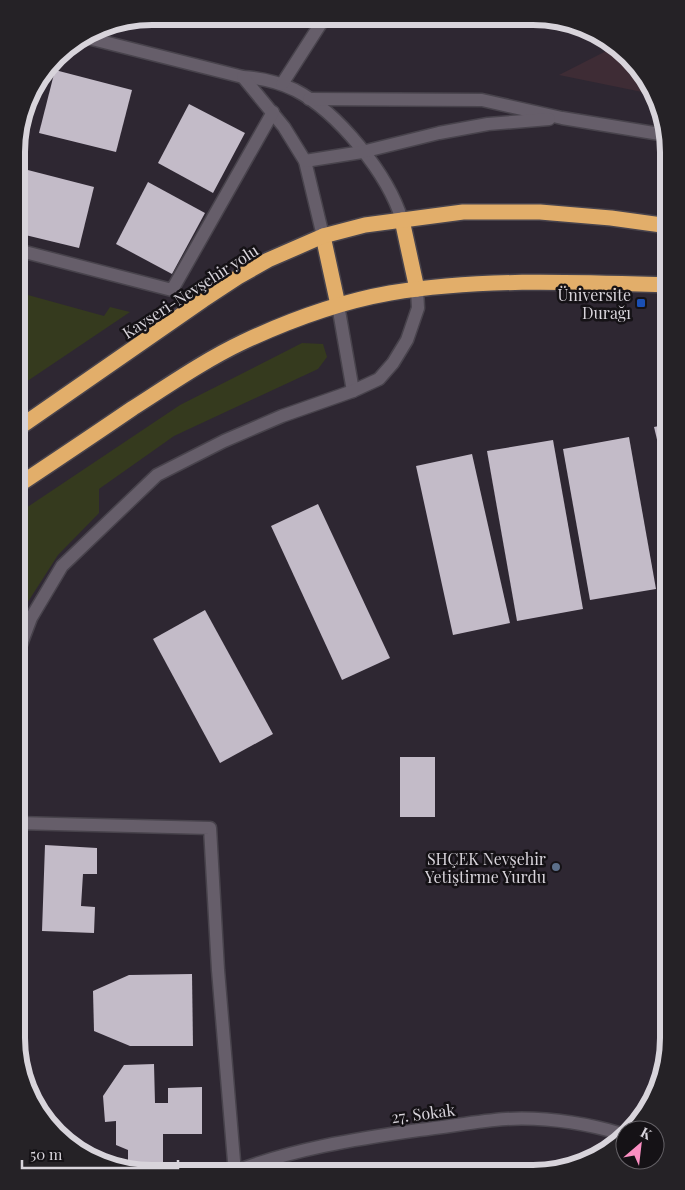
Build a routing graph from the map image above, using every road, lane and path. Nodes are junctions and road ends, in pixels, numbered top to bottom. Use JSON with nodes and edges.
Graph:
{"nodes":[{"id":1,"x":320,"y":25,"type":"edge"},
{"id":2,"x":94,"y":39,"type":"edge"},
{"id":3,"x":243,"y":77,"type":"junction"},
{"id":4,"x":282,"y":84,"type":"junction"},
{"id":5,"x":309,"y":99,"type":"junction"},
{"id":6,"x":273,"y":112,"type":"junction"},
{"id":7,"x":562,"y":118,"type":"junction"},
{"id":8,"x":659,"y":135,"type":"edge"},
{"id":9,"x":362,"y":152,"type":"junction"},
{"id":10,"x":305,"y":161,"type":"junction"},
{"id":11,"x":402,"y":220,"type":"junction"},
{"id":12,"x":660,"y":225,"type":"edge"},
{"id":13,"x":323,"y":236,"type":"junction"},
{"id":14,"x":25,"y":252,"type":"edge"},
{"id":15,"x":660,"y":285,"type":"edge"},
{"id":16,"x":417,"y":289,"type":"junction"},
{"id":17,"x":338,"y":305,"type":"junction"},
{"id":18,"x":353,"y":391,"type":"junction"},
{"id":19,"x":25,"y":423,"type":"edge"},
{"id":20,"x":25,"y":481,"type":"edge"},
{"id":21,"x":25,"y":635,"type":"edge"},
{"id":22,"x":25,"y":823,"type":"edge"},
{"id":23,"x":615,"y":1132,"type":"edge"},
{"id":24,"x":233,"y":1165,"type":"edge"},
{"id":25,"x":251,"y":1165,"type":"edge"}],
"edges":[{"from":1,"to":4,"type":"street"},
{"from":2,"to":3,"type":"street"},
{"from":3,"to":4,"type":"street"},
{"from":3,"to":6,"type":"street"},
{"from":4,"to":5,"type":"street"},
{"from":5,"to":7,"type":"street"},
{"from":5,"to":9,"type":"street"},
{"from":6,"to":10,"type":"street"},
{"from":6,"to":14,"type":"street"},
{"from":7,"to":8,"type":"street"},
{"from":7,"to":9,"type":"street"},
{"from":9,"to":10,"type":"street"},
{"from":9,"to":11,"type":"street"},
{"from":10,"to":13,"type":"street"},
{"from":11,"to":12,"type":"highway","name":"Kayseri-Nevşehir yolu"},
{"from":11,"to":13,"type":"highway","name":"Kayseri-Nevşehir yolu"},
{"from":11,"to":16,"type":"highway"},
{"from":13,"to":17,"type":"highway"},
{"from":13,"to":19,"type":"highway","name":"Kayseri-Nevşehir yolu"},
{"from":15,"to":16,"type":"highway"},
{"from":16,"to":17,"type":"highway"},
{"from":16,"to":18,"type":"street"},
{"from":17,"to":18,"type":"street"},
{"from":17,"to":20,"type":"highway"},
{"from":18,"to":21,"type":"street"},
{"from":22,"to":24,"type":"street"},
{"from":23,"to":25,"type":"street","name":"27. Sokak"}]}
